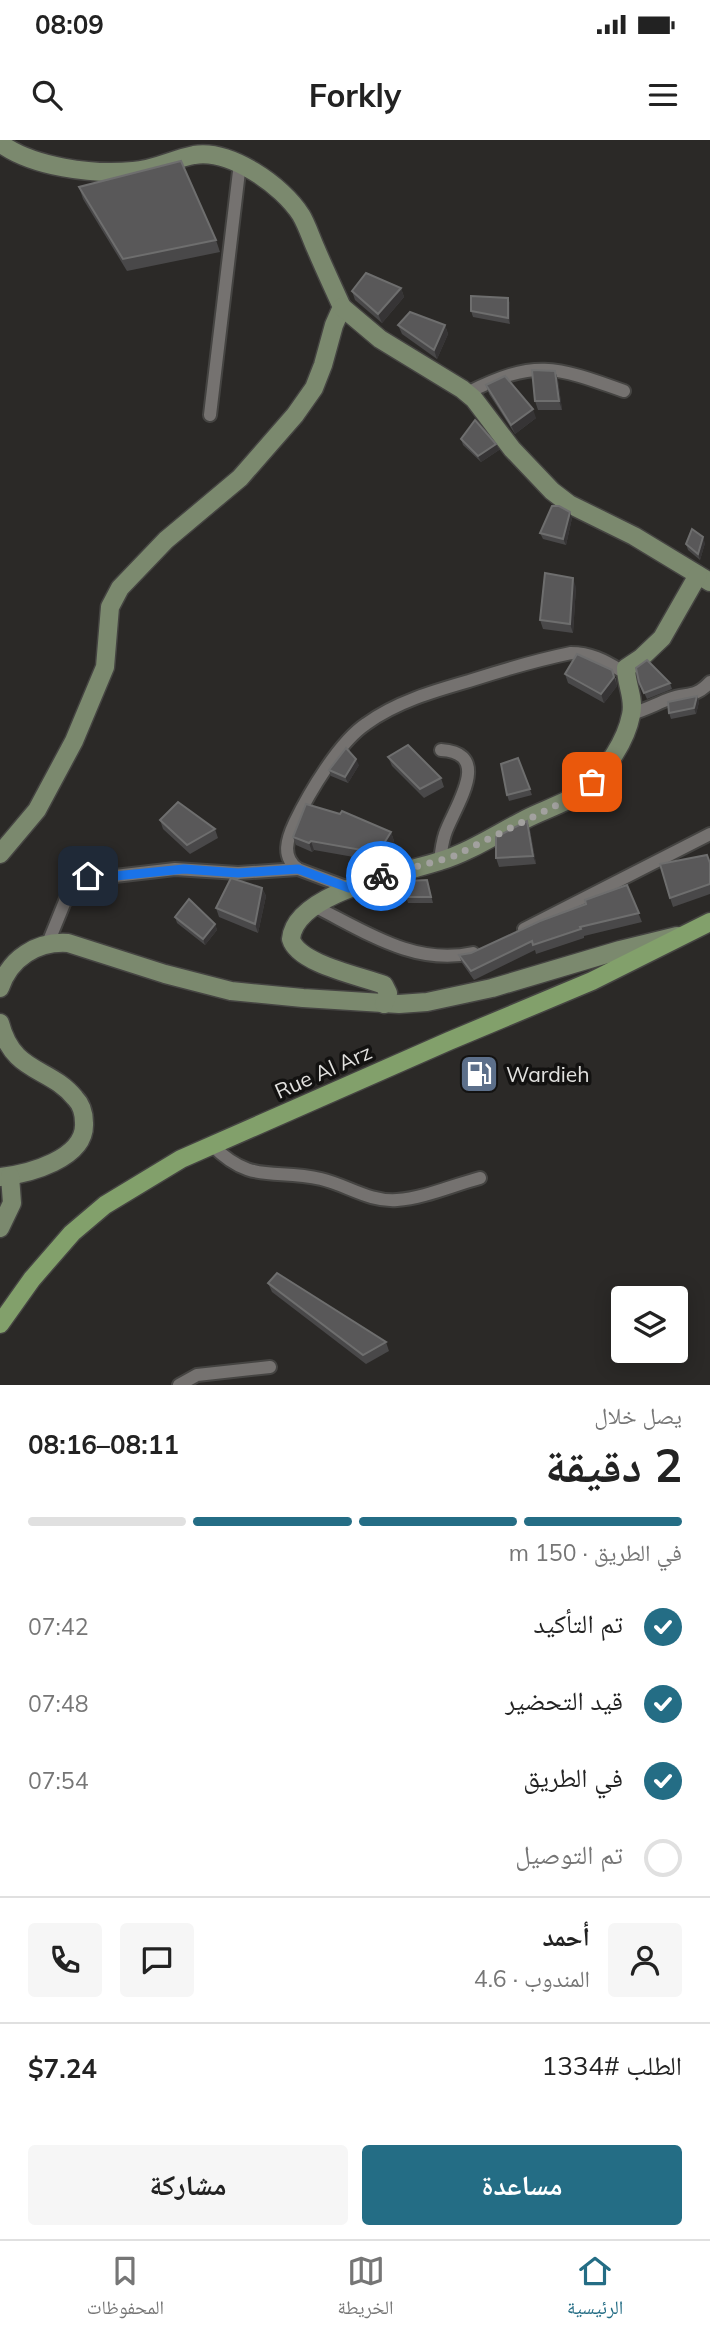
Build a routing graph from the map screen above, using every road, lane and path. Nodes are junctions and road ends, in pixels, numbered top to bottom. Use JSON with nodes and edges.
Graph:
{"nodes":[{"id":1,"x":0,"y":143,"type":"edge"},
{"id":2,"x":240,"y":163,"type":"junction"},
{"id":3,"x":342,"y":307,"type":"junction"},
{"id":4,"x":624,"y":391,"type":"dead end"},
{"id":5,"x":467,"y":393,"type":"junction"},
{"id":6,"x":210,"y":415,"type":"dead end"},
{"id":7,"x":704,"y":578,"type":"edge"},
{"id":8,"x":626,"y":668,"type":"junction"},
{"id":9,"x":710,"y":682,"type":"edge"},
{"id":10,"x":705,"y":697,"type":"edge"},
{"id":11,"x":631,"y":714,"type":"junction"},
{"id":12,"x":441,"y":750,"type":"dead end"},
{"id":13,"x":710,"y":834,"type":"edge"},
{"id":14,"x":0,"y":854,"type":"edge"},
{"id":15,"x":440,"y":861,"type":"junction"},
{"id":16,"x":298,"y":869,"type":"junction"},
{"id":17,"x":349,"y":888,"type":"junction"},
{"id":18,"x":316,"y":906,"type":"junction"},
{"id":19,"x":710,"y":922,"type":"edge"},
{"id":20,"x":679,"y":936,"type":"junction"},
{"id":21,"x":509,"y":937,"type":"edge"},
{"id":22,"x":48,"y":943,"type":"junction"},
{"id":23,"x":485,"y":949,"type":"edge"},
{"id":24,"x":0,"y":988,"type":"edge"},
{"id":25,"x":384,"y":1004,"type":"junction"},
{"id":26,"x":0,"y":1023,"type":"edge"},
{"id":27,"x":212,"y":1145,"type":"junction"},
{"id":28,"x":5,"y":1177,"type":"edge"},
{"id":29,"x":480,"y":1178,"type":"dead end"},
{"id":30,"x":0,"y":1228,"type":"edge"},
{"id":31,"x":2,"y":1313,"type":"edge"},
{"id":32,"x":270,"y":1367,"type":"dead end"},
{"id":33,"x":182,"y":1384,"type":"edge"}],
"edges":[{"from":1,"to":2,"type":"street"},
{"from":2,"to":3,"type":"street"},
{"from":2,"to":6,"type":"street"},
{"from":3,"to":5,"type":"street"},
{"from":3,"to":14,"type":"street"},
{"from":4,"to":5,"type":"street"},
{"from":5,"to":7,"type":"street"},
{"from":7,"to":8,"type":"street"},
{"from":8,"to":11,"type":"street"},
{"from":8,"to":16,"type":"street"},
{"from":9,"to":10,"type":"street"},
{"from":10,"to":11,"type":"street"},
{"from":11,"to":15,"type":"street"},
{"from":12,"to":15,"type":"street"},
{"from":13,"to":21,"type":"street"},
{"from":15,"to":17,"type":"street"},
{"from":16,"to":17,"type":"street"},
{"from":16,"to":22,"type":"street"},
{"from":17,"to":18,"type":"street"},
{"from":18,"to":23,"type":"street"},
{"from":18,"to":25,"type":"street"},
{"from":19,"to":20,"type":"main road","name":"Rue Al Arz"},
{"from":20,"to":25,"type":"street"},
{"from":20,"to":27,"type":"main road","name":"Rue Al Arz"},
{"from":22,"to":24,"type":"street"},
{"from":22,"to":25,"type":"street"},
{"from":26,"to":28,"type":"street"},
{"from":27,"to":29,"type":"street"},
{"from":27,"to":31,"type":"main road","name":"Rue Al Arz"},
{"from":28,"to":30,"type":"street"},
{"from":32,"to":33,"type":"street"}]}
